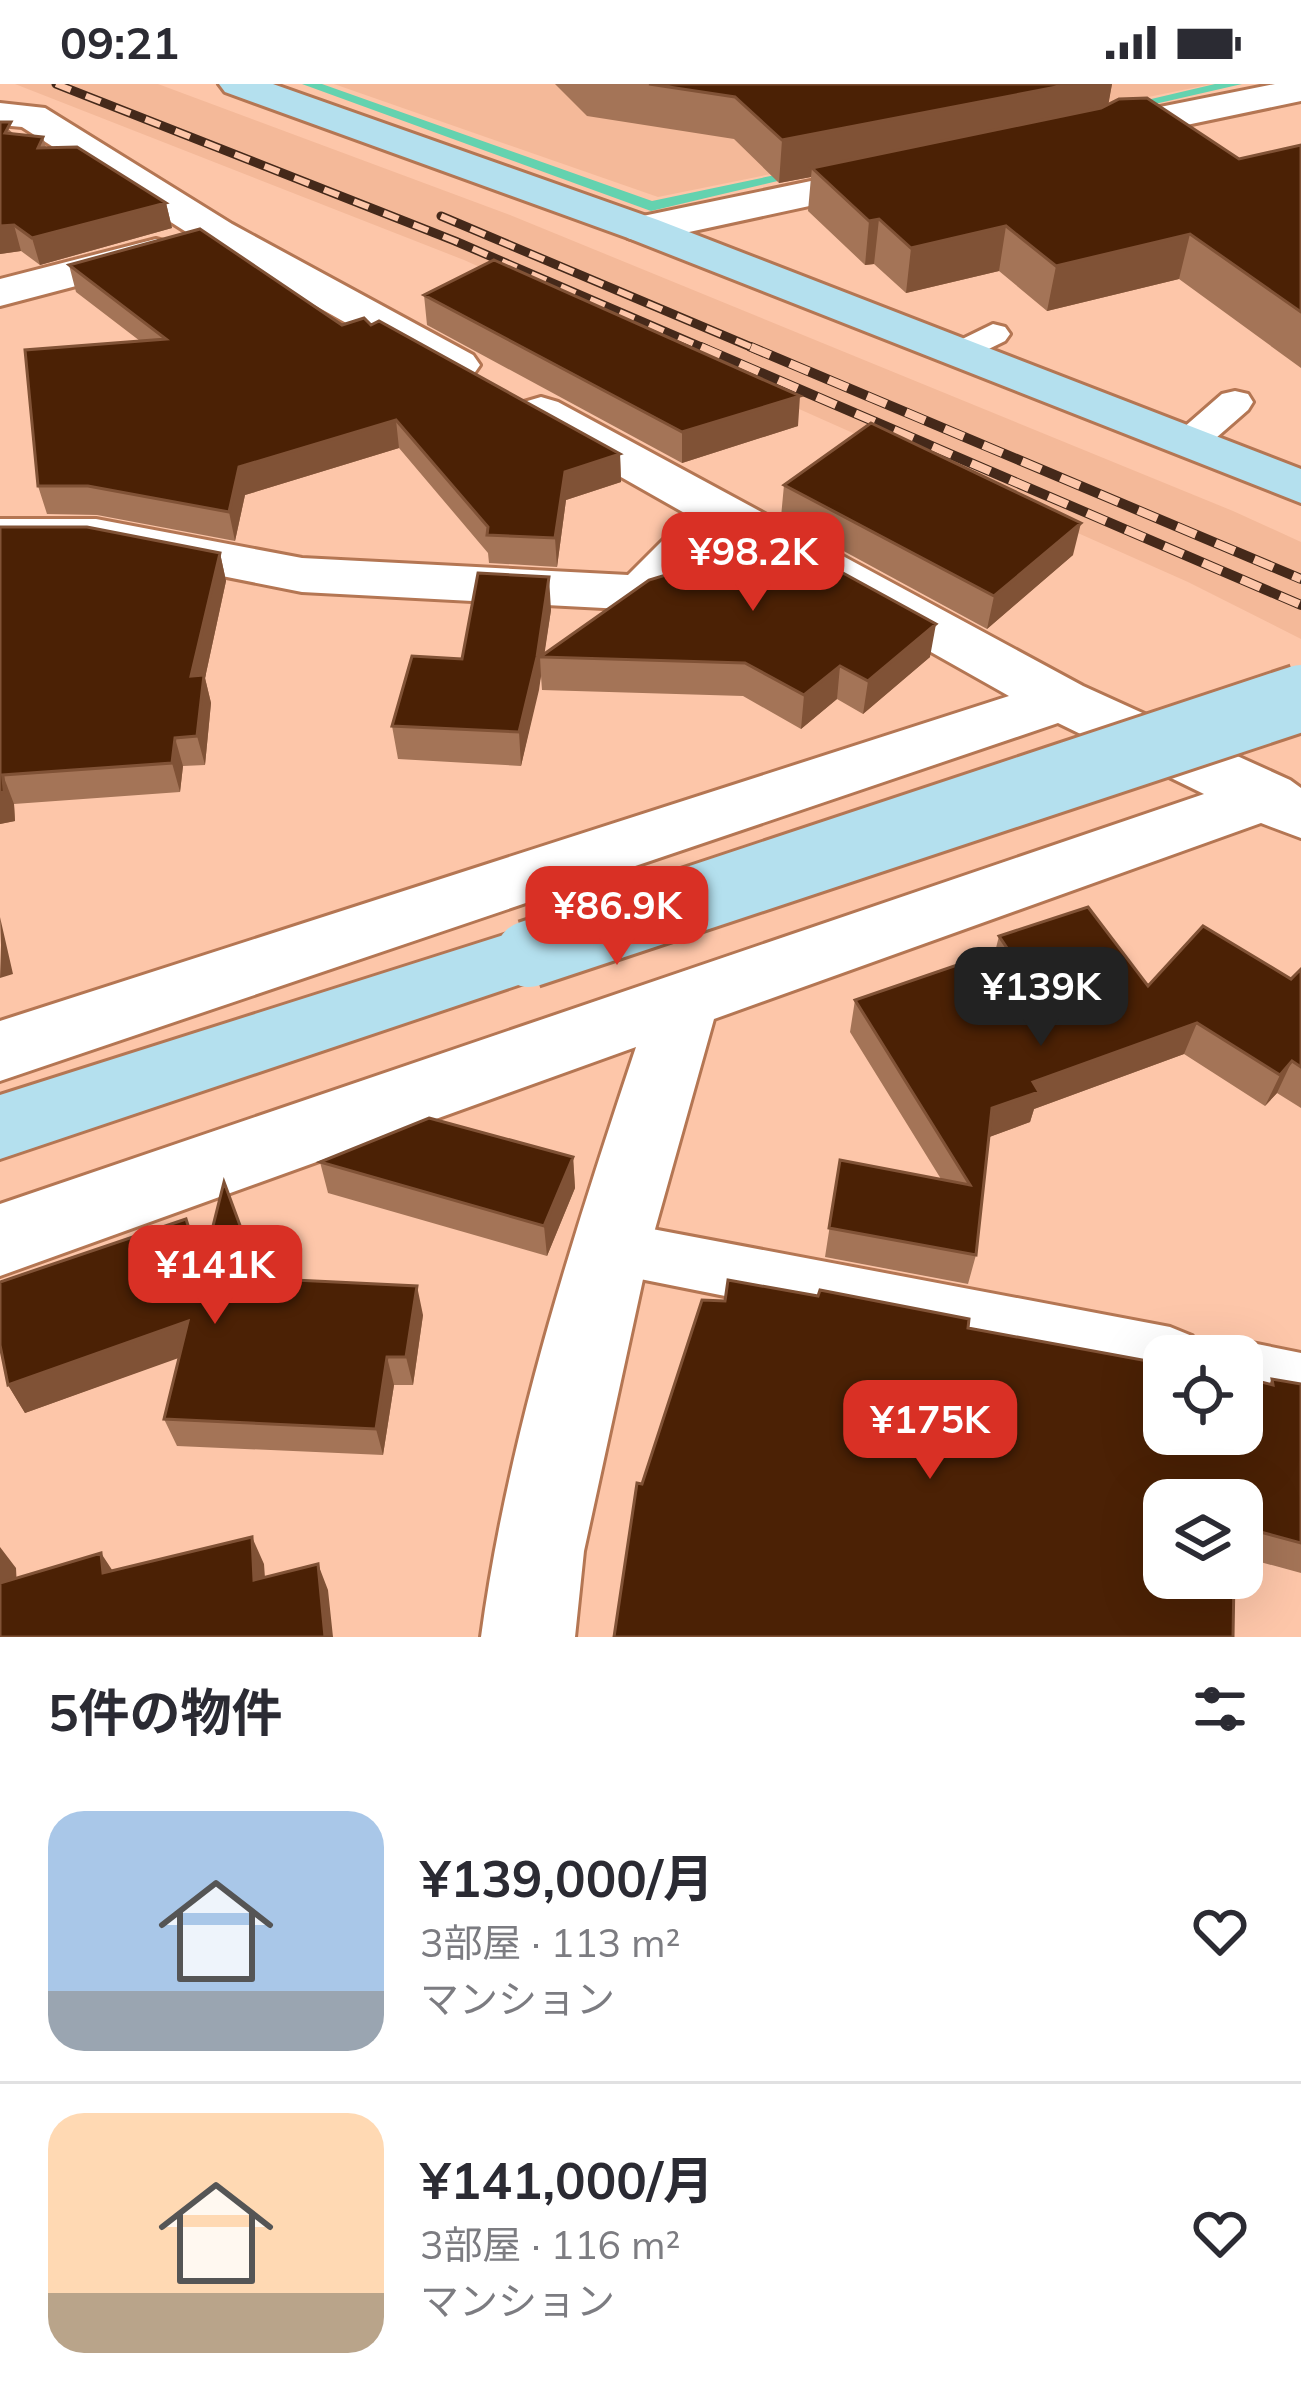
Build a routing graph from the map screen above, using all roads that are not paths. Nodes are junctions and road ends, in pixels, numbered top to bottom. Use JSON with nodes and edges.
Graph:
{"nodes":[{"id":1,"x":238,"y":84,"type":"edge"},
{"id":2,"x":1301,"y":90,"type":"edge"},
{"id":3,"x":0,"y":114,"type":"edge"},
{"id":4,"x":1120,"y":128,"type":"edge"},
{"id":5,"x":935,"y":167,"type":"edge"},
{"id":6,"x":643,"y":229,"type":"junction"},
{"id":7,"x":217,"y":233,"type":"junction"},
{"id":8,"x":0,"y":293,"type":"edge"},
{"id":9,"x":1235,"y":402,"type":"dead end"},
{"id":10,"x":1188,"y":443,"type":"junction"},
{"id":11,"x":1301,"y":487,"type":"edge"},
{"id":12,"x":721,"y":512,"type":"junction"},
{"id":13,"x":0,"y":535,"type":"edge"},
{"id":14,"x":1301,"y":698,"type":"edge"},
{"id":15,"x":1062,"y":700,"type":"junction"},
{"id":16,"x":1285,"y":805,"type":"edge"},
{"id":17,"x":681,"y":1002,"type":"junction"},
{"id":18,"x":0,"y":1051,"type":"edge"},
{"id":19,"x":0,"y":1127,"type":"edge"},
{"id":20,"x":0,"y":1240,"type":"edge"},
{"id":21,"x":610,"y":1247,"type":"junction"},
{"id":22,"x":1143,"y":1351,"type":"edge"},
{"id":23,"x":1263,"y":1374,"type":"edge"},
{"id":24,"x":1301,"y":1382,"type":"edge"},
{"id":25,"x":529,"y":1637,"type":"edge"}],
"edges":[{"from":1,"to":6,"type":"street"},
{"from":2,"to":4,"type":"street"},
{"from":3,"to":7,"type":"street"},
{"from":5,"to":6,"type":"street"},
{"from":6,"to":10,"type":"street"},
{"from":7,"to":8,"type":"street"},
{"from":7,"to":12,"type":"street"},
{"from":9,"to":10,"type":"lane"},
{"from":10,"to":11,"type":"street"},
{"from":12,"to":13,"type":"street"},
{"from":12,"to":15,"type":"street"},
{"from":14,"to":19,"type":"street","bridge":true},
{"from":15,"to":16,"type":"street"},
{"from":15,"to":18,"type":"street"},
{"from":16,"to":17,"type":"street"},
{"from":17,"to":20,"type":"street"},
{"from":17,"to":21,"type":"street"},
{"from":21,"to":22,"type":"lane"},
{"from":21,"to":25,"type":"street"},
{"from":23,"to":24,"type":"lane"}]}
